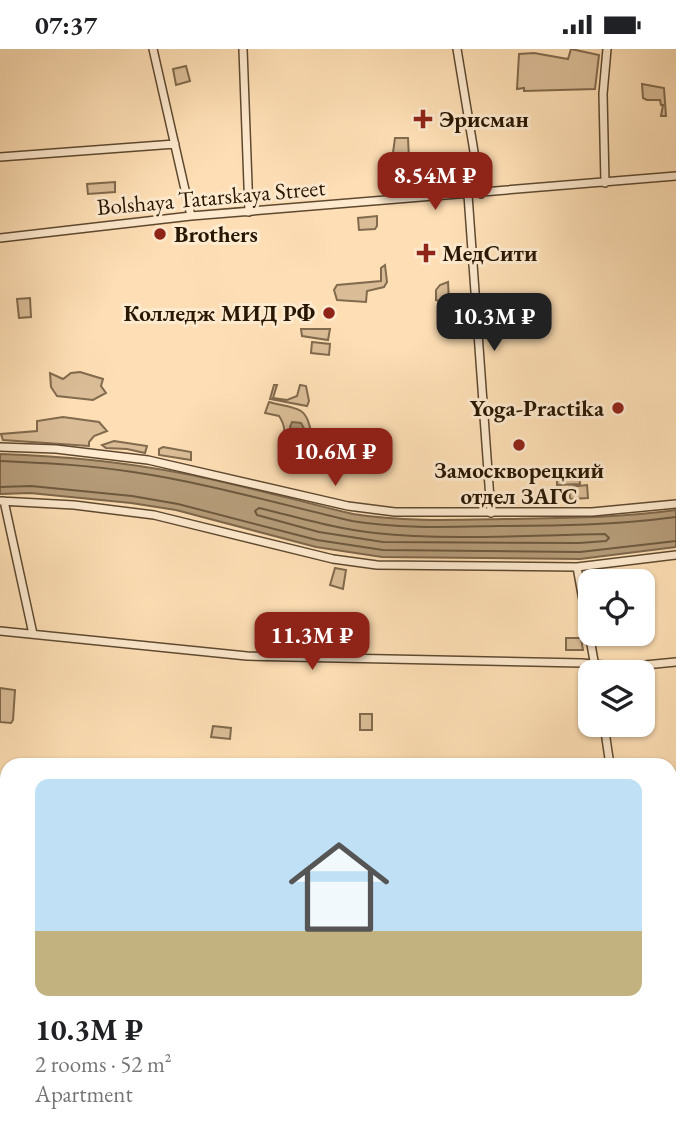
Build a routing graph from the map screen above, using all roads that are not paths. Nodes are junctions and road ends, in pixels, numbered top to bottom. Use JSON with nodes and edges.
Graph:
{"nodes":[{"id":1,"x":153,"y":49,"type":"edge"},
{"id":2,"x":243,"y":49,"type":"edge"},
{"id":3,"x":457,"y":49,"type":"edge"},
{"id":4,"x":607,"y":49,"type":"edge"},
{"id":5,"x":175,"y":144,"type":"junction"},
{"id":6,"x":0,"y":156,"type":"edge"},
{"id":7,"x":676,"y":176,"type":"edge"},
{"id":8,"x":605,"y":183,"type":"junction"},
{"id":9,"x":481,"y":194,"type":"junction"},
{"id":10,"x":468,"y":195,"type":"junction"},
{"id":11,"x":250,"y":212,"type":"junction"},
{"id":12,"x":191,"y":216,"type":"junction"},
{"id":13,"x":0,"y":238,"type":"edge"},
{"id":14,"x":0,"y":447,"type":"edge"},
{"id":15,"x":2,"y":501,"type":"edge"},
{"id":16,"x":676,"y":504,"type":"edge"},
{"id":17,"x":491,"y":513,"type":"junction"},
{"id":18,"x":676,"y":555,"type":"edge"},
{"id":19,"x":577,"y":567,"type":"junction"},
{"id":20,"x":0,"y":631,"type":"edge"},
{"id":21,"x":33,"y":634,"type":"junction"},
{"id":22,"x":594,"y":660,"type":"edge"},
{"id":23,"x":676,"y":662,"type":"edge"},
{"id":24,"x":655,"y":664,"type":"edge"},
{"id":25,"x":578,"y":667,"type":"edge"},
{"id":26,"x":606,"y":737,"type":"edge"},
{"id":27,"x":609,"y":758,"type":"edge"}],
"edges":[{"from":1,"to":5,"type":"street"},
{"from":2,"to":11,"type":"street"},
{"from":3,"to":9,"type":"street"},
{"from":4,"to":8,"type":"street"},
{"from":5,"to":6,"type":"street"},
{"from":5,"to":12,"type":"street"},
{"from":7,"to":8,"type":"street","name":"Bolshaya Tatarskaya Street"},
{"from":8,"to":9,"type":"street","name":"Bolshaya Tatarskaya Street"},
{"from":9,"to":10,"type":"street","name":"Bolshaya Tatarskaya Street"},
{"from":10,"to":11,"type":"street","name":"Bolshaya Tatarskaya Street"},
{"from":10,"to":17,"type":"street"},
{"from":11,"to":12,"type":"street","name":"Bolshaya Tatarskaya Street"},
{"from":12,"to":13,"type":"street","name":"Bolshaya Tatarskaya Street"},
{"from":14,"to":17,"type":"street"},
{"from":15,"to":19,"type":"street"},
{"from":15,"to":21,"type":"street"},
{"from":16,"to":17,"type":"street"},
{"from":18,"to":19,"type":"street"},
{"from":19,"to":22,"type":"street"},
{"from":20,"to":21,"type":"street"},
{"from":21,"to":25,"type":"street"},
{"from":23,"to":24,"type":"street"},
{"from":26,"to":27,"type":"street"}]}
